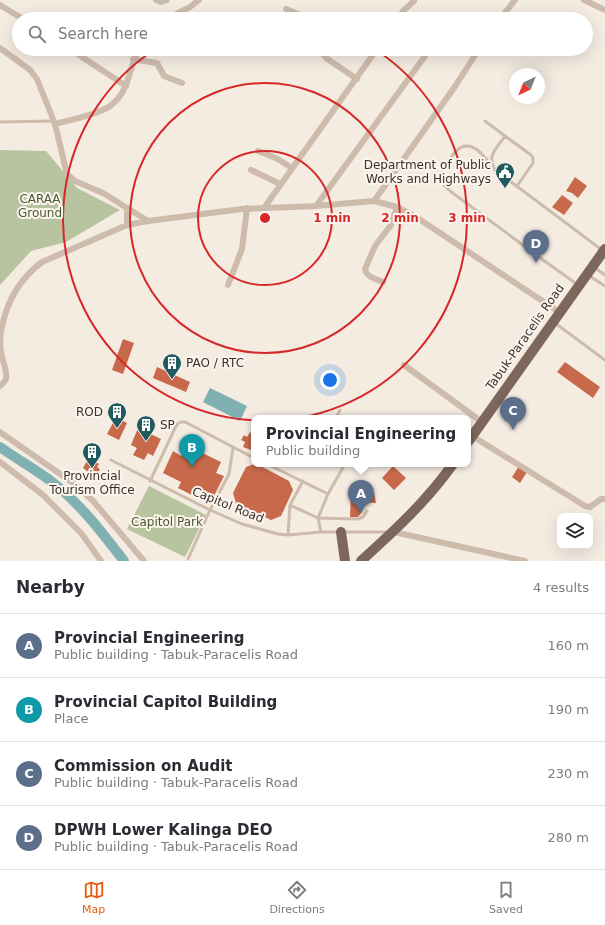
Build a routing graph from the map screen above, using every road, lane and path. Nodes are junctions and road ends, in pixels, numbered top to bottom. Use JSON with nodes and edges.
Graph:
{"nodes":[{"id":1,"x":156,"y":0,"type":"edge"},
{"id":2,"x":167,"y":0,"type":"edge"},
{"id":3,"x":199,"y":0,"type":"edge"},
{"id":4,"x":515,"y":0,"type":"edge"},
{"id":5,"x":584,"y":0,"type":"edge"},
{"id":6,"x":414,"y":1,"type":"dead end"},
{"id":7,"x":0,"y":5,"type":"edge"},
{"id":8,"x":286,"y":9,"type":"dead end"},
{"id":9,"x":605,"y":10,"type":"edge"},
{"id":10,"x":12,"y":12,"type":"edge"},
{"id":11,"x":182,"y":12,"type":"edge"},
{"id":12,"x":293,"y":12,"type":"edge"},
{"id":13,"x":402,"y":12,"type":"edge"},
{"id":14,"x":506,"y":12,"type":"edge"},
{"id":15,"x":0,"y":48,"type":"edge"},
{"id":16,"x":81,"y":56,"type":"edge"},
{"id":17,"x":135,"y":56,"type":"edge"},
{"id":18,"x":324,"y":56,"type":"edge"},
{"id":19,"x":372,"y":56,"type":"edge"},
{"id":20,"x":425,"y":56,"type":"dead end"},
{"id":21,"x":475,"y":56,"type":"edge"},
{"id":22,"x":133,"y":59,"type":"junction"},
{"id":23,"x":356,"y":79,"type":"junction"},
{"id":24,"x":182,"y":83,"type":"dead end"},
{"id":25,"x":126,"y":86,"type":"junction"},
{"id":26,"x":485,"y":121,"type":"dead end"},
{"id":27,"x":0,"y":122,"type":"edge"},
{"id":28,"x":54,"y":122,"type":"junction"},
{"id":29,"x":505,"y":136,"type":"junction"},
{"id":30,"x":258,"y":151,"type":"dead end"},
{"id":31,"x":491,"y":164,"type":"junction"},
{"id":32,"x":292,"y":168,"type":"junction"},
{"id":33,"x":251,"y":170,"type":"dead end"},
{"id":34,"x":280,"y":184,"type":"junction"},
{"id":35,"x":517,"y":186,"type":"junction"},
{"id":36,"x":374,"y":201,"type":"junction"},
{"id":37,"x":316,"y":206,"type":"junction"},
{"id":38,"x":397,"y":207,"type":"junction"},
{"id":39,"x":247,"y":208,"type":"junction"},
{"id":40,"x":264,"y":208,"type":"junction"},
{"id":41,"x":127,"y":209,"type":"junction"},
{"id":42,"x":148,"y":221,"type":"junction"},
{"id":43,"x":127,"y":225,"type":"junction"},
{"id":44,"x":604,"y":250,"type":"edge"},
{"id":45,"x":589,"y":270,"type":"junction"},
{"id":46,"x":605,"y":275,"type":"edge"},
{"id":47,"x":383,"y":282,"type":"dead end"},
{"id":48,"x":228,"y":285,"type":"dead end"},
{"id":49,"x":578,"y":285,"type":"junction"},
{"id":50,"x":605,"y":286,"type":"edge"},
{"id":51,"x":559,"y":312,"type":"junction"},
{"id":52,"x":552,"y":321,"type":"junction"},
{"id":53,"x":605,"y":360,"type":"edge"},
{"id":54,"x":404,"y":365,"type":"dead end"},
{"id":55,"x":0,"y":386,"type":"edge"},
{"id":56,"x":340,"y":410,"type":"dead end"},
{"id":57,"x":338,"y":415,"type":"edge"},
{"id":58,"x":482,"y":422,"type":"junction"},
{"id":59,"x":0,"y":432,"type":"edge"},
{"id":60,"x":471,"y":438,"type":"edge"},
{"id":61,"x":471,"y":440,"type":"edge"},
{"id":62,"x":233,"y":448,"type":"junction"},
{"id":63,"x":251,"y":457,"type":"edge"},
{"id":64,"x":111,"y":460,"type":"dead end"},
{"id":65,"x":0,"y":462,"type":"edge"},
{"id":66,"x":273,"y":467,"type":"edge"},
{"id":67,"x":343,"y":467,"type":"edge"},
{"id":68,"x":451,"y":467,"type":"edge"},
{"id":69,"x":150,"y":481,"type":"junction"},
{"id":70,"x":303,"y":481,"type":"junction"},
{"id":71,"x":328,"y":494,"type":"junction"},
{"id":72,"x":605,"y":499,"type":"edge"},
{"id":73,"x":290,"y":505,"type":"junction"},
{"id":74,"x":210,"y":510,"type":"junction"},
{"id":75,"x":367,"y":512,"type":"dead end"},
{"id":76,"x":318,"y":518,"type":"junction"},
{"id":77,"x":321,"y":532,"type":"junction"},
{"id":78,"x":341,"y":532,"type":"junction"},
{"id":79,"x":394,"y":532,"type":"junction"},
{"id":80,"x":288,"y":535,"type":"junction"},
{"id":81,"x":188,"y":559,"type":"dead end"},
{"id":82,"x":100,"y":561,"type":"edge"},
{"id":83,"x":144,"y":561,"type":"edge"},
{"id":84,"x":345,"y":561,"type":"edge"},
{"id":85,"x":361,"y":561,"type":"edge"},
{"id":86,"x":525,"y":561,"type":"edge"}],
"edges":[{"from":1,"to":2,"type":"street"},
{"from":3,"to":11,"type":"street"},
{"from":4,"to":14,"type":"street"},
{"from":5,"to":9,"type":"street"},
{"from":6,"to":13,"type":"street"},
{"from":7,"to":10,"type":"street"},
{"from":8,"to":12,"type":"street"},
{"from":15,"to":28,"type":"street"},
{"from":16,"to":25,"type":"street"},
{"from":17,"to":22,"type":"street"},
{"from":18,"to":23,"type":"street"},
{"from":19,"to":23,"type":"street"},
{"from":20,"to":37,"type":"street"},
{"from":21,"to":36,"type":"street"},
{"from":22,"to":24,"type":"street"},
{"from":22,"to":25,"type":"street"},
{"from":23,"to":32,"type":"street"},
{"from":25,"to":28,"type":"street"},
{"from":26,"to":29,"type":"lane"},
{"from":27,"to":28,"type":"lane"},
{"from":28,"to":41,"type":"street"},
{"from":29,"to":31,"type":"lane"},
{"from":29,"to":35,"type":"lane"},
{"from":30,"to":32,"type":"street"},
{"from":31,"to":35,"type":"lane"},
{"from":31,"to":49,"type":"lane"},
{"from":32,"to":34,"type":"street"},
{"from":33,"to":34,"type":"street"},
{"from":34,"to":40,"type":"street"},
{"from":35,"to":44,"type":"lane"},
{"from":36,"to":37,"type":"street"},
{"from":36,"to":38,"type":"street"},
{"from":37,"to":40,"type":"street"},
{"from":38,"to":47,"type":"street"},
{"from":38,"to":51,"type":"street"},
{"from":39,"to":40,"type":"street"},
{"from":39,"to":42,"type":"street"},
{"from":39,"to":48,"type":"street"},
{"from":41,"to":42,"type":"street"},
{"from":41,"to":43,"type":"street"},
{"from":42,"to":43,"type":"street"},
{"from":43,"to":55,"type":"street"},
{"from":44,"to":45,"type":"main road","name":"Tabuk-Paracelis Road"},
{"from":45,"to":46,"type":"lane"},
{"from":45,"to":49,"type":"main road","name":"Tabuk-Paracelis Road"},
{"from":45,"to":50,"type":"lane"},
{"from":49,"to":51,"type":"main road","name":"Tabuk-Paracelis Road"},
{"from":51,"to":52,"type":"main road","name":"Tabuk-Paracelis Road"},
{"from":52,"to":53,"type":"lane"},
{"from":52,"to":58,"type":"main road","name":"Tabuk-Paracelis Road"},
{"from":54,"to":58,"type":"street"},
{"from":56,"to":57,"type":"lane"},
{"from":58,"to":60,"type":"main road","name":"Tabuk-Paracelis Road"},
{"from":59,"to":83,"type":"street"},
{"from":61,"to":72,"type":"street"},
{"from":62,"to":63,"type":"lane"},
{"from":62,"to":69,"type":"lane"},
{"from":62,"to":74,"type":"lane"},
{"from":64,"to":69,"type":"lane","name":"Capitol Road"},
{"from":65,"to":82,"type":"street"},
{"from":66,"to":70,"type":"lane"},
{"from":67,"to":71,"type":"lane"},
{"from":68,"to":79,"type":"main road"},
{"from":69,"to":74,"type":"lane","name":"Capitol Road"},
{"from":70,"to":71,"type":"lane"},
{"from":70,"to":73,"type":"lane"},
{"from":71,"to":76,"type":"lane"},
{"from":73,"to":76,"type":"lane"},
{"from":73,"to":80,"type":"lane"},
{"from":74,"to":80,"type":"lane","name":"Capitol Road"},
{"from":74,"to":81,"type":"lane"},
{"from":75,"to":76,"type":"lane"},
{"from":76,"to":77,"type":"lane"},
{"from":77,"to":78,"type":"lane","name":"Capitol Road"},
{"from":77,"to":80,"type":"lane","name":"Capitol Road"},
{"from":78,"to":79,"type":"lane","name":"Capitol Road"},
{"from":78,"to":84,"type":"main road"},
{"from":79,"to":85,"type":"main road"},
{"from":79,"to":86,"type":"street"}]}
